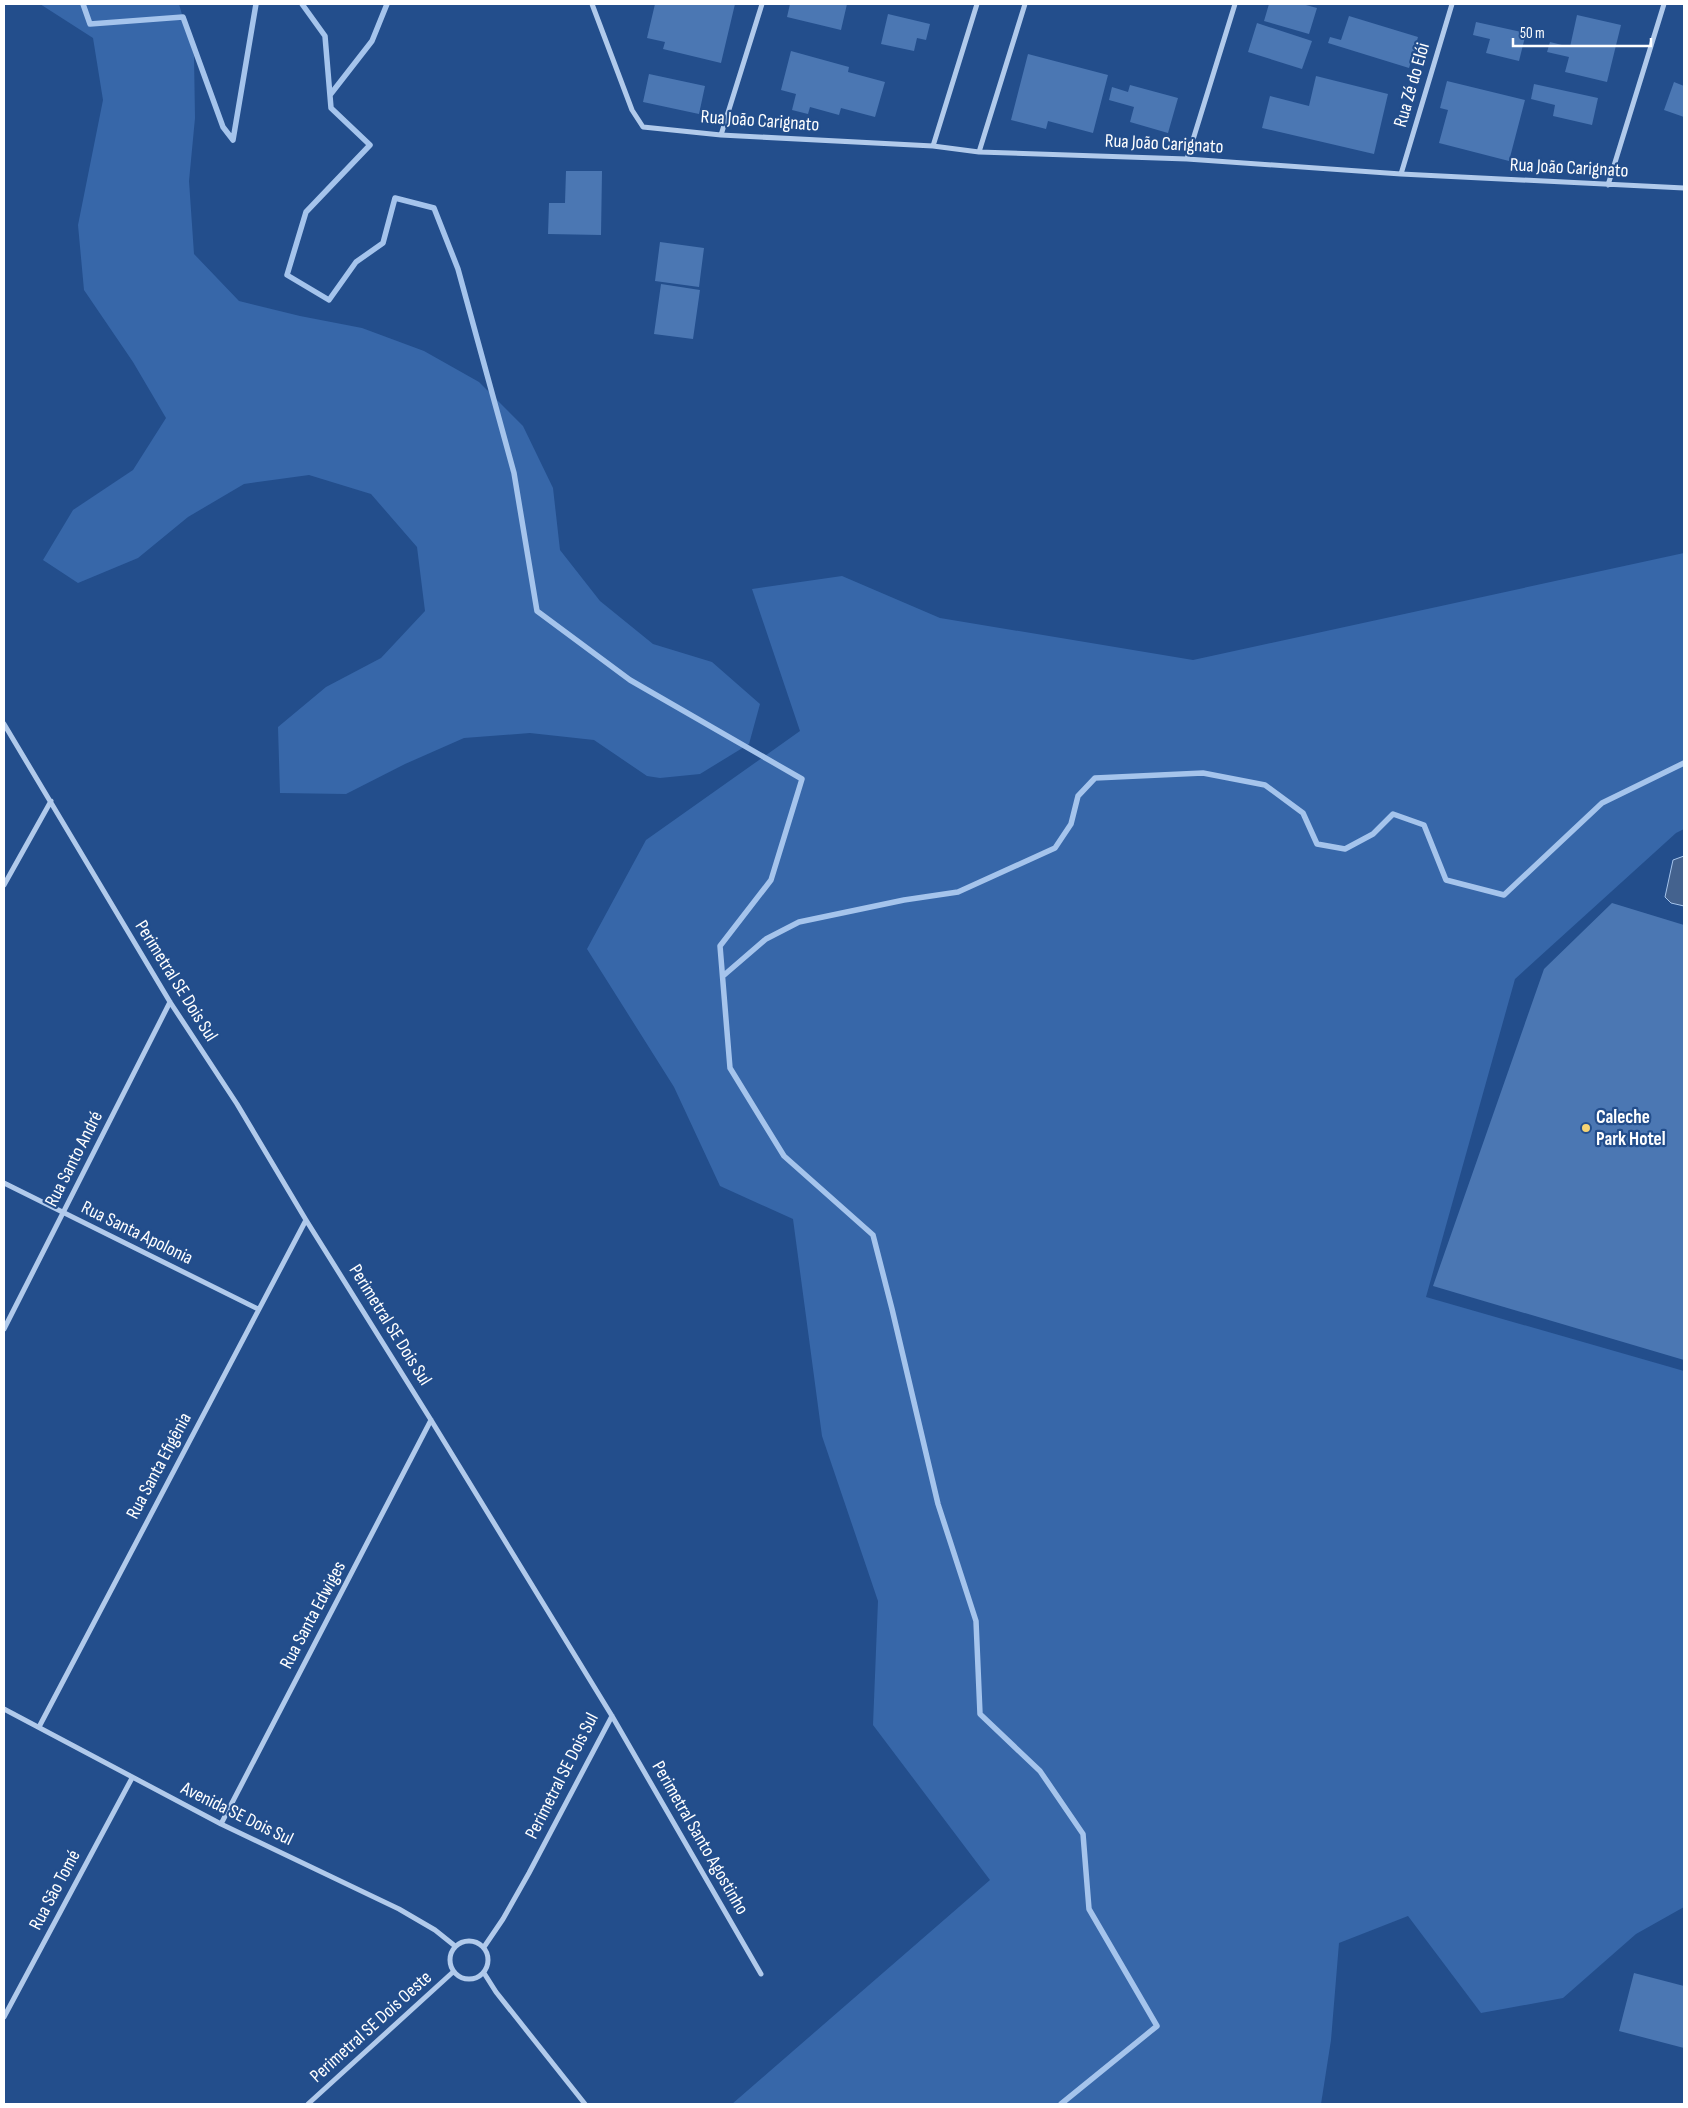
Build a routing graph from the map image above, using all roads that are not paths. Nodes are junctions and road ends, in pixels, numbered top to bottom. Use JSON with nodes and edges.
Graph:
{"nodes":[{"id":1,"x":592,"y":4,"type":"edge"},
{"id":2,"x":762,"y":4,"type":"edge"},
{"id":3,"x":977,"y":4,"type":"edge"},
{"id":4,"x":1026,"y":4,"type":"edge"},
{"id":5,"x":1235,"y":4,"type":"edge"},
{"id":6,"x":1452,"y":4,"type":"edge"},
{"id":7,"x":1664,"y":4,"type":"edge"},
{"id":8,"x":721,"y":135,"type":"junction"},
{"id":9,"x":933,"y":146,"type":"junction"},
{"id":10,"x":979,"y":152,"type":"junction"},
{"id":11,"x":1187,"y":160,"type":"junction"},
{"id":12,"x":1401,"y":174,"type":"junction"},
{"id":13,"x":1608,"y":185,"type":"junction"},
{"id":14,"x":1684,"y":188,"type":"edge"},
{"id":15,"x":4,"y":724,"type":"edge"},
{"id":16,"x":51,"y":801,"type":"junction"},
{"id":17,"x":4,"y":885,"type":"edge"},
{"id":18,"x":170,"y":1002,"type":"junction"},
{"id":19,"x":4,"y":1183,"type":"edge"},
{"id":20,"x":63,"y":1214,"type":"junction"},
{"id":21,"x":306,"y":1220,"type":"junction"},
{"id":22,"x":258,"y":1309,"type":"junction"},
{"id":23,"x":4,"y":1329,"type":"edge"},
{"id":24,"x":431,"y":1420,"type":"junction"},
{"id":25,"x":4,"y":1709,"type":"edge"},
{"id":26,"x":612,"y":1716,"type":"junction"},
{"id":27,"x":39,"y":1727,"type":"junction"},
{"id":28,"x":132,"y":1778,"type":"junction"},
{"id":29,"x":220,"y":1824,"type":"junction"},
{"id":30,"x":455,"y":1946,"type":"junction"},
{"id":31,"x":484,"y":1947,"type":"junction"},
{"id":32,"x":454,"y":1972,"type":"junction"},
{"id":33,"x":484,"y":1973,"type":"junction"},
{"id":34,"x":761,"y":1974,"type":"dead end"},
{"id":35,"x":4,"y":2017,"type":"edge"},
{"id":36,"x":308,"y":2104,"type":"edge"},
{"id":37,"x":585,"y":2104,"type":"edge"}],
"edges":[{"from":1,"to":8,"type":"street","name":"Rua João Carignato"},
{"from":2,"to":8,"type":"street"},
{"from":3,"to":9,"type":"street"},
{"from":4,"to":10,"type":"street"},
{"from":5,"to":11,"type":"street"},
{"from":6,"to":12,"type":"street","name":"Rua Zé do Elói"},
{"from":7,"to":13,"type":"street"},
{"from":8,"to":9,"type":"street","name":"Rua João Carignato"},
{"from":9,"to":10,"type":"street","name":"Rua João Carignato"},
{"from":10,"to":11,"type":"street","name":"Rua João Carignato"},
{"from":11,"to":12,"type":"street","name":"Rua João Carignato"},
{"from":12,"to":13,"type":"street","name":"Rua João Carignato"},
{"from":13,"to":14,"type":"street","name":"Rua João Carignato"},
{"from":15,"to":16,"type":"street","name":"Perimetral SE Dois Sul"},
{"from":16,"to":17,"type":"street"},
{"from":16,"to":18,"type":"street","name":"Perimetral SE Dois Sul"},
{"from":18,"to":20,"type":"street","name":"Rua Santo André"},
{"from":18,"to":21,"type":"street","name":"Perimetral SE Dois Sul"},
{"from":19,"to":20,"type":"street","name":"Rua Santa Apolonia"},
{"from":20,"to":22,"type":"street","name":"Rua Santa Apolonia"},
{"from":20,"to":23,"type":"street","name":"Rua Santo André"},
{"from":21,"to":22,"type":"street","name":"Rua Santa Efigênia"},
{"from":21,"to":24,"type":"street","name":"Perimetral SE Dois Sul"},
{"from":22,"to":27,"type":"street","name":"Rua Santa Efigênia"},
{"from":24,"to":26,"type":"street","name":"Perimetral SE Dois Sul"},
{"from":24,"to":29,"type":"street","name":"Rua Santa Edwiges"},
{"from":25,"to":27,"type":"street","name":"Avenida SE Dois Sul"},
{"from":26,"to":31,"type":"street","name":"Perimetral SE Dois Sul"},
{"from":26,"to":34,"type":"street","name":"Perimetral Santo Agostinho"},
{"from":27,"to":28,"type":"street","name":"Avenida SE Dois Sul"},
{"from":28,"to":29,"type":"street","name":"Avenida SE Dois Sul"},
{"from":28,"to":35,"type":"street","name":"Rua São Tomé"},
{"from":29,"to":30,"type":"street","name":"Avenida SE Dois Sul"},
{"from":30,"to":31,"type":"street"},
{"from":30,"to":32,"type":"street"},
{"from":31,"to":33,"type":"street"},
{"from":32,"to":33,"type":"street"},
{"from":32,"to":36,"type":"street","name":"Perimetral SE Dois Oeste"},
{"from":33,"to":37,"type":"street"}]}
